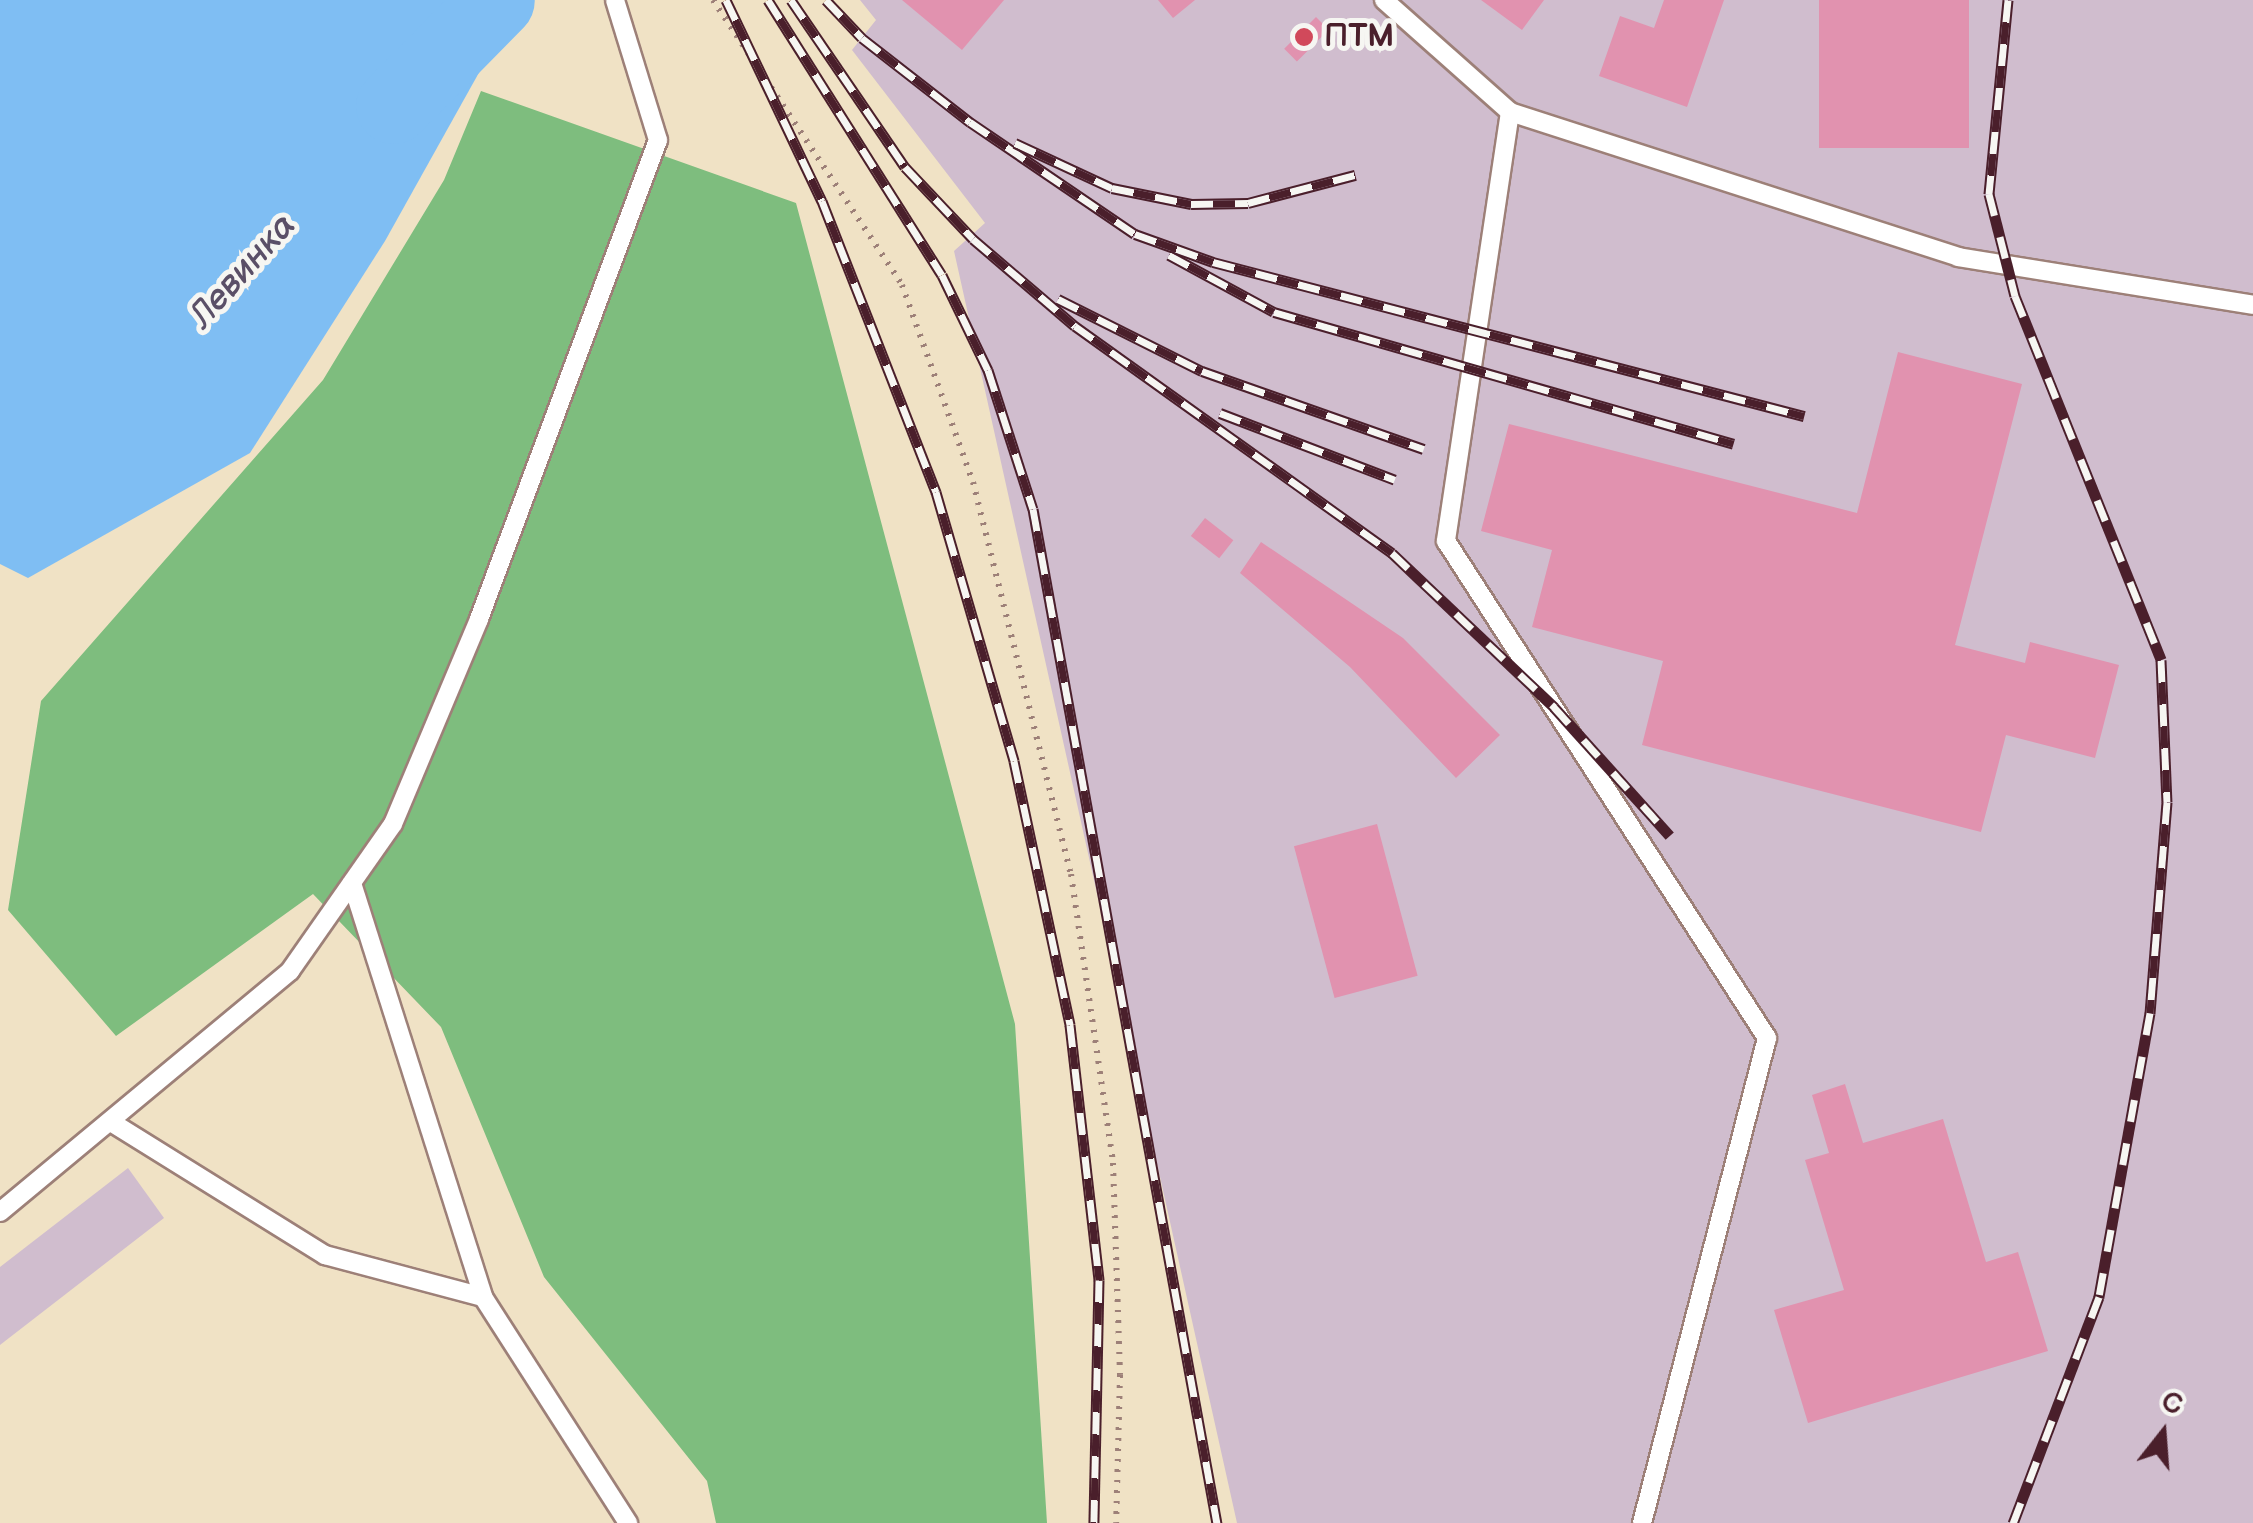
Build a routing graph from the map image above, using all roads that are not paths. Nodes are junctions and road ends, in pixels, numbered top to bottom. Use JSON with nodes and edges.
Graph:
{"nodes":[{"id":1,"x":615,"y":0,"type":"edge"},
{"id":2,"x":1384,"y":0,"type":"edge"},
{"id":3,"x":1510,"y":112,"type":"junction"},
{"id":4,"x":2253,"y":305,"type":"edge"},
{"id":5,"x":352,"y":883,"type":"junction"},
{"id":6,"x":111,"y":1122,"type":"junction"},
{"id":7,"x":0,"y":1212,"type":"edge"},
{"id":8,"x":483,"y":1297,"type":"junction"},
{"id":9,"x":628,"y":1523,"type":"edge"},
{"id":10,"x":1642,"y":1523,"type":"edge"}],
"edges":[{"from":1,"to":5,"type":"lane"},
{"from":2,"to":3,"type":"lane"},
{"from":3,"to":4,"type":"lane"},
{"from":3,"to":10,"type":"lane"},
{"from":5,"to":6,"type":"lane"},
{"from":5,"to":8,"type":"lane"},
{"from":6,"to":7,"type":"lane"},
{"from":6,"to":8,"type":"lane"},
{"from":8,"to":9,"type":"lane"}]}
